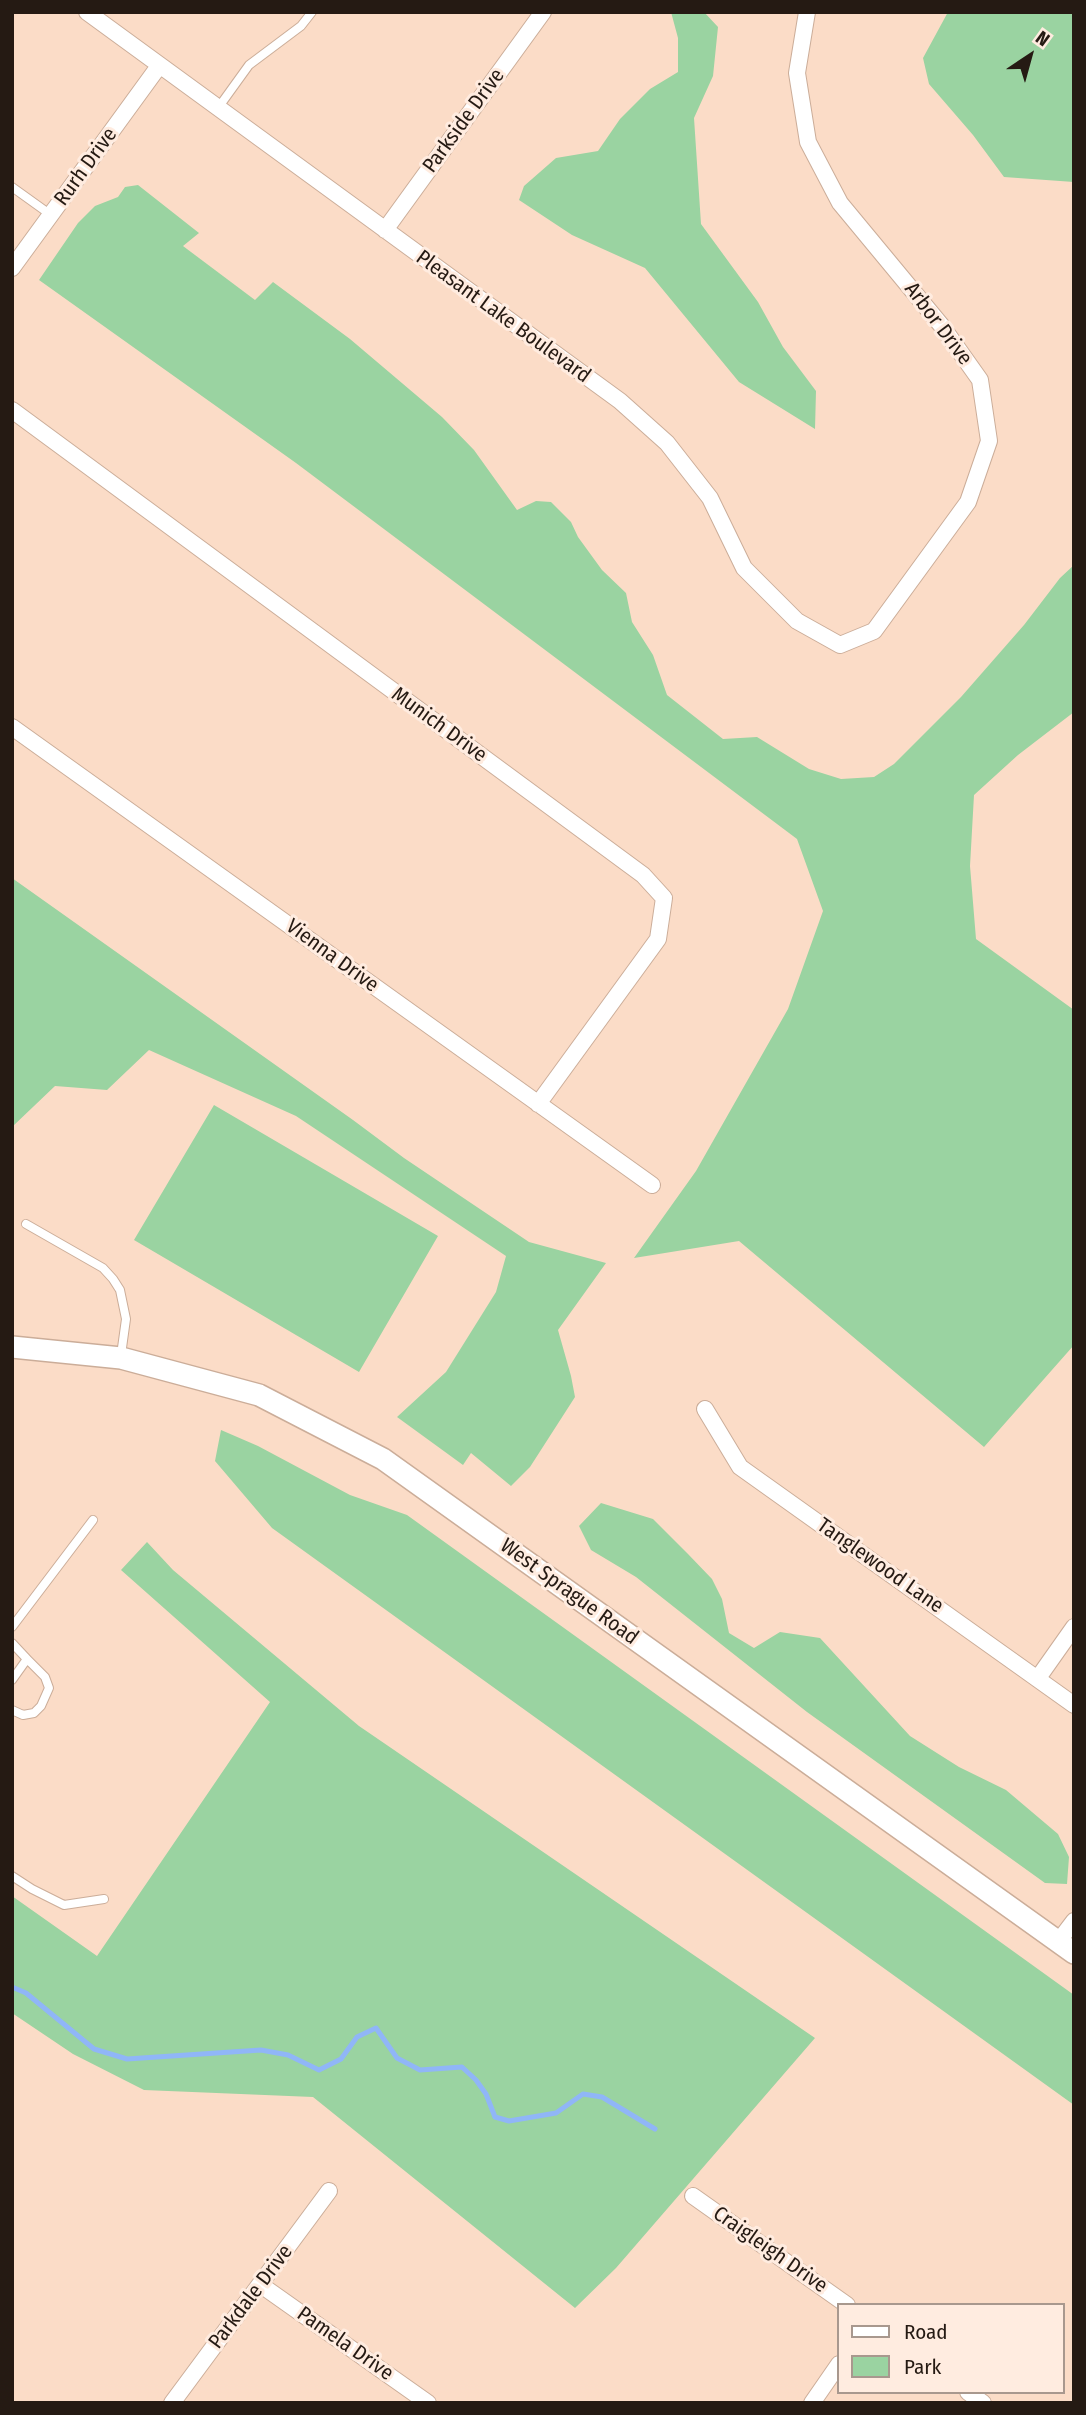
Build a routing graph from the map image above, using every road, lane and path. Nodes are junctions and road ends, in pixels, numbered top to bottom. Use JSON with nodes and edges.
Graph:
{"nodes":[{"id":1,"x":87,"y":12,"type":"edge"},
{"id":2,"x":312,"y":12,"type":"edge"},
{"id":3,"x":543,"y":12,"type":"edge"},
{"id":4,"x":807,"y":12,"type":"edge"},
{"id":5,"x":159,"y":66,"type":"junction"},
{"id":6,"x":218,"y":108,"type":"junction"},
{"id":7,"x":12,"y":187,"type":"edge"},
{"id":8,"x":51,"y":215,"type":"junction"},
{"id":9,"x":384,"y":230,"type":"junction"},
{"id":10,"x":12,"y":268,"type":"edge"},
{"id":11,"x":12,"y":410,"type":"edge"},
{"id":12,"x":874,"y":631,"type":"joint"},
{"id":13,"x":12,"y":727,"type":"edge"},
{"id":14,"x":538,"y":1104,"type":"junction"},
{"id":15,"x":652,"y":1185,"type":"dead end"},
{"id":16,"x":26,"y":1224,"type":"dead end"},
{"id":17,"x":12,"y":1347,"type":"edge"},
{"id":18,"x":121,"y":1358,"type":"junction"},
{"id":19,"x":705,"y":1409,"type":"dead end"},
{"id":20,"x":93,"y":1520,"type":"dead end"},
{"id":21,"x":12,"y":1627,"type":"edge"},
{"id":22,"x":1074,"y":1627,"type":"edge"},
{"id":23,"x":12,"y":1643,"type":"edge"},
{"id":24,"x":27,"y":1659,"type":"junction"},
{"id":25,"x":1038,"y":1678,"type":"junction"},
{"id":26,"x":12,"y":1681,"type":"edge"},
{"id":27,"x":1074,"y":1705,"type":"edge"},
{"id":28,"x":12,"y":1710,"type":"edge"},
{"id":29,"x":12,"y":1876,"type":"edge"},
{"id":30,"x":104,"y":1899,"type":"dead end"},
{"id":31,"x":1074,"y":1921,"type":"edge"},
{"id":32,"x":1066,"y":1947,"type":"edge"},
{"id":33,"x":329,"y":2191,"type":"dead end"},
{"id":34,"x":693,"y":2196,"type":"dead end"},
{"id":35,"x":261,"y":2285,"type":"junction"},
{"id":36,"x":844,"y":2303,"type":"edge"},
{"id":37,"x":838,"y":2365,"type":"edge"},
{"id":38,"x":172,"y":2403,"type":"edge"},
{"id":39,"x":428,"y":2403,"type":"edge"},
{"id":40,"x":811,"y":2403,"type":"edge"}],
"edges":[{"from":1,"to":5,"type":"street","name":"Pleasant Lake Boulevard"},
{"from":2,"to":6,"type":"lane"},
{"from":3,"to":9,"type":"street","name":"Parkside Drive"},
{"from":4,"to":12,"type":"street","name":"Arbor Drive"},
{"from":5,"to":6,"type":"street","name":"Pleasant Lake Boulevard"},
{"from":5,"to":8,"type":"street","name":"Rurh Drive"},
{"from":6,"to":9,"type":"street","name":"Pleasant Lake Boulevard"},
{"from":7,"to":8,"type":"lane"},
{"from":8,"to":10,"type":"street","name":"Rurh Drive"},
{"from":9,"to":12,"type":"street","name":"Pleasant Lake Boulevard"},
{"from":11,"to":14,"type":"street","name":"Munich Drive"},
{"from":13,"to":14,"type":"street","name":"Vienna Drive"},
{"from":14,"to":15,"type":"street","name":"Vienna Drive"},
{"from":16,"to":18,"type":"lane"},
{"from":17,"to":18,"type":"street","name":"West Sprague Road"},
{"from":18,"to":32,"type":"street","name":"West Sprague Road"},
{"from":19,"to":25,"type":"street","name":"Tanglewood Lane"},
{"from":20,"to":21,"type":"lane"},
{"from":22,"to":25,"type":"street"},
{"from":23,"to":24,"type":"lane"},
{"from":24,"to":26,"type":"lane"},
{"from":24,"to":28,"type":"lane"},
{"from":25,"to":27,"type":"street","name":"Tanglewood Lane"},
{"from":29,"to":30,"type":"lane"},
{"from":31,"to":32,"type":"street"},
{"from":33,"to":35,"type":"street","name":"Parkdale Drive"},
{"from":34,"to":36,"type":"street","name":"Craigleigh Drive"},
{"from":35,"to":38,"type":"street","name":"Parkdale Drive"},
{"from":35,"to":39,"type":"street","name":"Pamela Drive"},
{"from":37,"to":40,"type":"street"}]}
